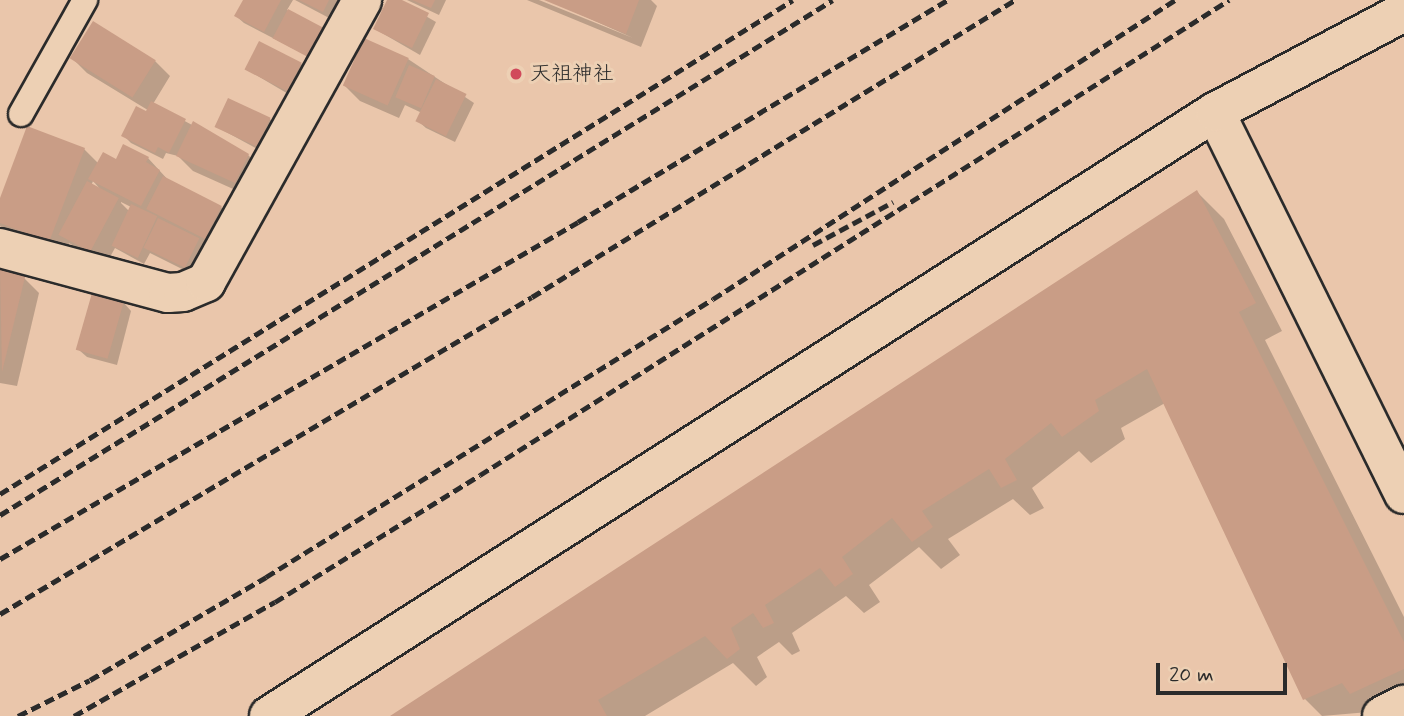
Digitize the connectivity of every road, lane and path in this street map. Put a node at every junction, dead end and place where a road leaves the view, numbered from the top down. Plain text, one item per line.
1 (85, 0) edge
2 (362, 0) edge
3 (1404, 12) edge
4 (1215, 112) junction
5 (21, 114) dead end
6 (0, 248) edge
7 (1404, 495) edge
8 (1404, 705) edge
9 (269, 716) edge
10 (1382, 716) edge

1 - 5 lane
2 - 6 street
3 - 4 street
4 - 7 street
4 - 9 street
8 - 10 street

